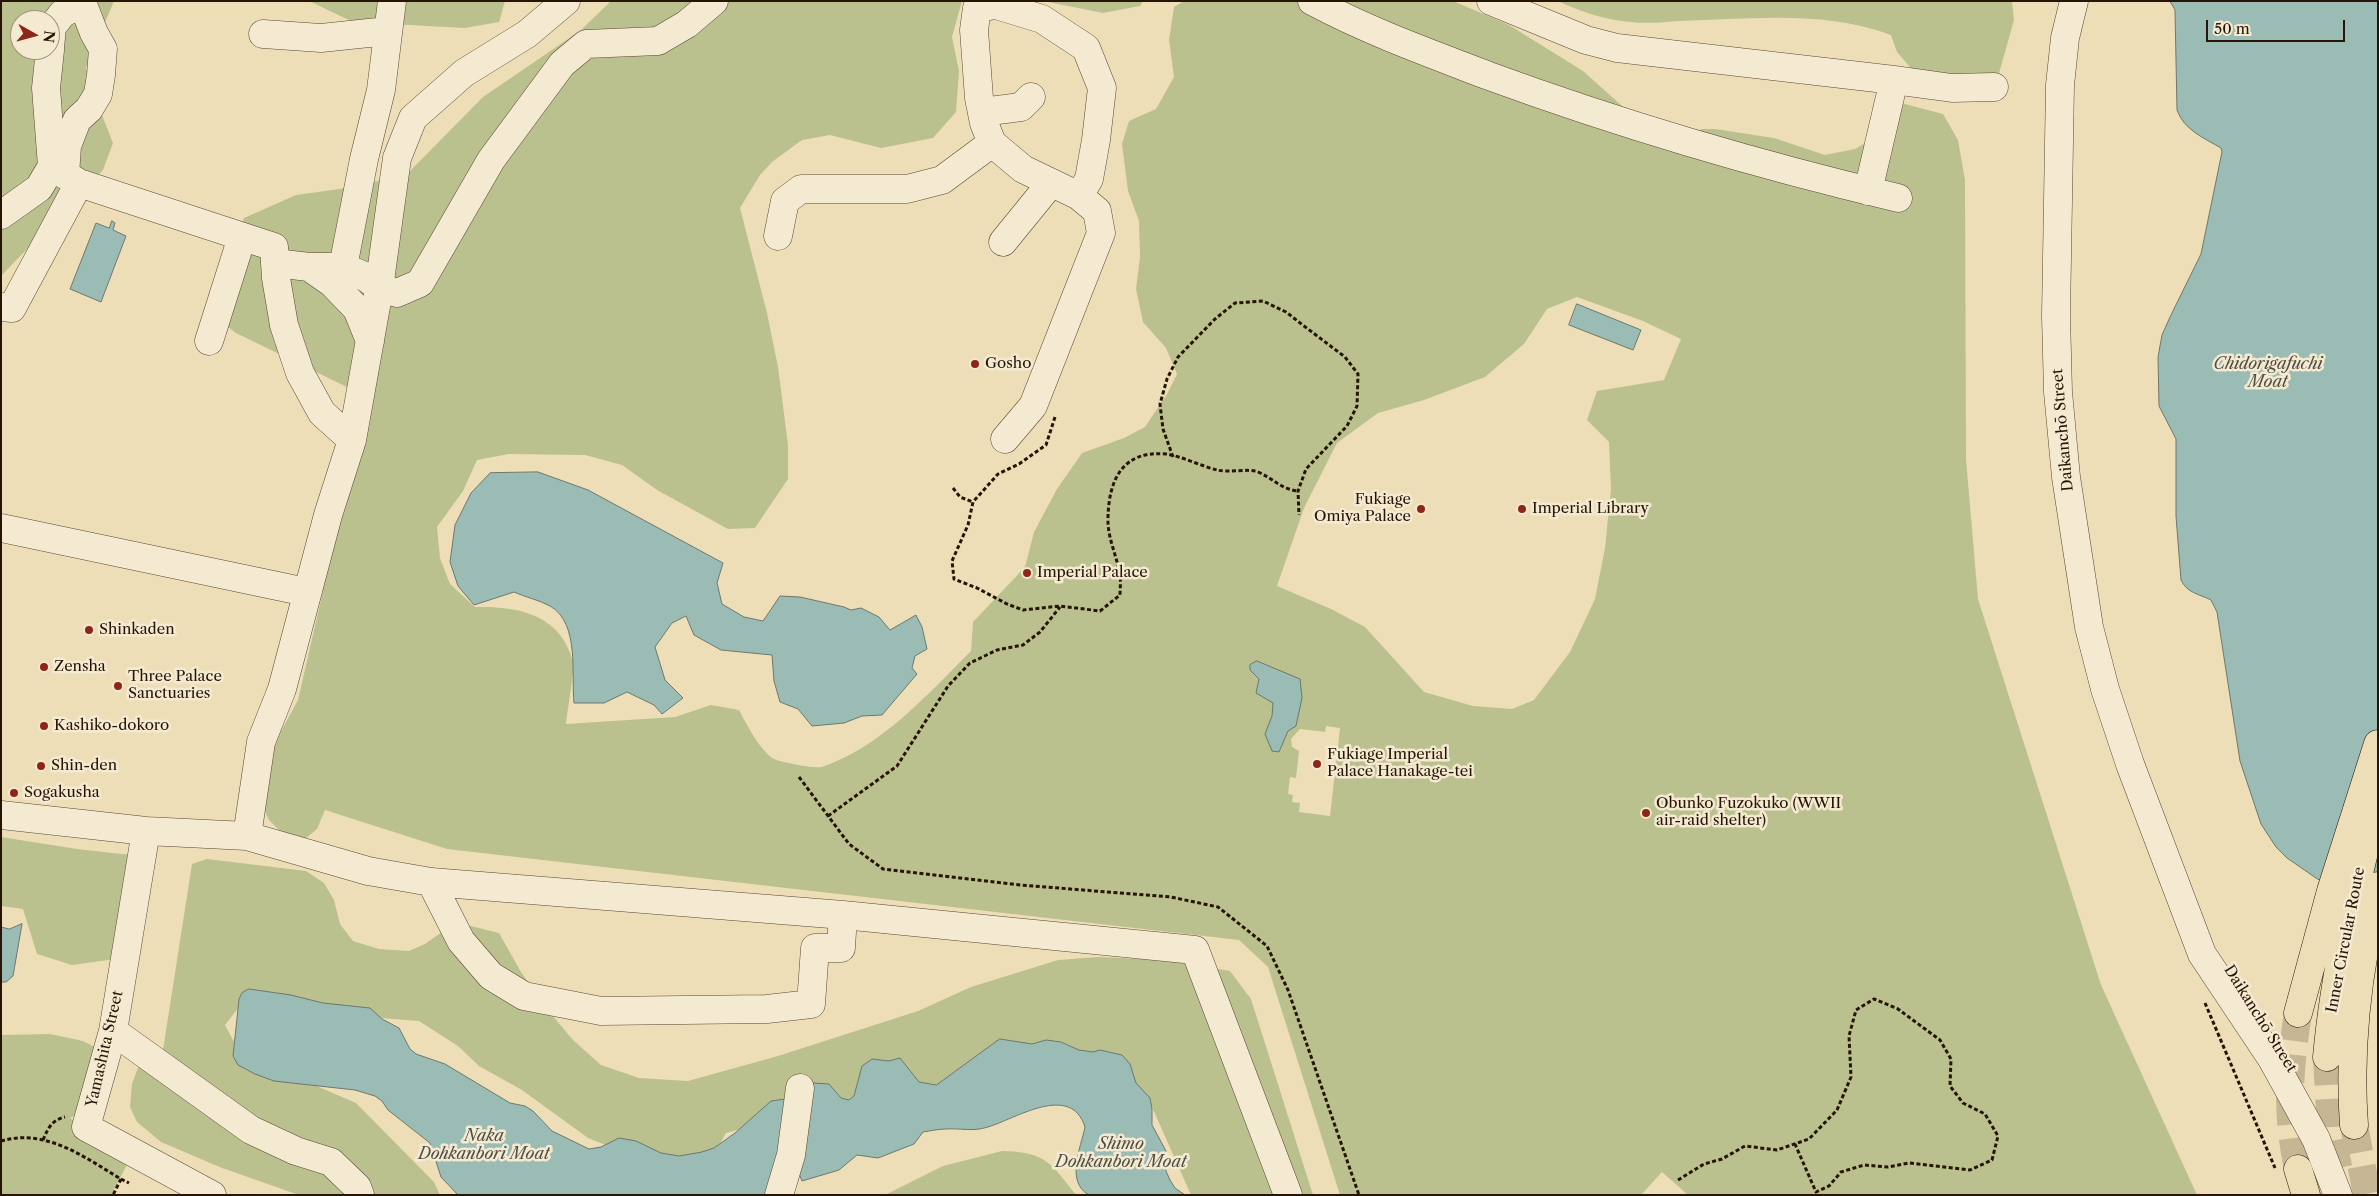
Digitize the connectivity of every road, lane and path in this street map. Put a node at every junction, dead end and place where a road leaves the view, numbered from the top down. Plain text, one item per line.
1 (83, 1) edge
2 (392, 1) edge
3 (566, 1) edge
4 (714, 1) edge
5 (1312, 1) edge
6 (1491, 1) edge
7 (2074, 1) edge
8 (985, 4) edge
9 (60, 17) edge
10 (388, 31) junction
11 (263, 34) dead end
12 (49, 60) edge
13 (1894, 80) junction
14 (1994, 86) dead end
15 (1031, 98) dead end
16 (982, 112) junction
17 (992, 143) junction
18 (66, 175) junction
19 (1051, 183) junction
20 (1868, 191) junction
21 (1898, 198) dead end
22 (1085, 211) junction
23 (1, 215) edge
24 (778, 236) dead end
25 (242, 237) junction
26 (1003, 242) dead end
27 (275, 263) junction
28 (309, 267) junction
29 (343, 267) junction
30 (379, 287) junction
31 (1, 307) edge
32 (208, 341) dead end
33 (370, 341) junction
34 (1033, 406) junction
35 (1005, 438) dead end
36 (352, 440) junction
37 (1173, 457) junction
38 (953, 488) dead end
39 (1298, 491) junction
40 (973, 502) junction
41 (1299, 514) dead end
42 (1, 528) edge
43 (306, 592) junction
44 (1060, 606) junction
45 (2378, 744) edge
46 (2378, 796) edge
47 (1, 815) edge
48 (828, 816) dead end
49 (146, 831) junction
50 (247, 836) junction
51 (2160, 847) junction
52 (431, 882) junction
53 (2378, 886) edge
54 (843, 915) junction
55 (2340, 954) junction
56 (2298, 1013) tunnel mouth
57 (113, 1031) junction
58 (2327, 1056) tunnel mouth
59 (800, 1088) dead end
60 (2354, 1125) tunnel mouth
61 (1, 1141) edge
62 (1795, 1144) junction
63 (2298, 1169) tunnel mouth
64 (121, 1179) junction
65 (1678, 1180) dead end
66 (129, 1183) dead end
67 (113, 1195) edge
68 (212, 1195) edge
69 (360, 1195) edge
70 (779, 1195) edge
71 (1288, 1195) edge
72 (2306, 1195) edge
73 (2338, 1195) edge
74 (2352, 1195) edge

1 - 9 street
1 - 18 street
2 - 10 street
3 - 30 street
4 - 30 street
5 - 20 street
6 - 13 street
7 - 51 street, Daikanchō Street
8 - 16 street
8 - 22 street
10 - 11 street
10 - 29 street
12 - 18 street
13 - 14 street
13 - 20 street
15 - 16 street
16 - 17 street
17 - 19 street
17 - 24 street
18 - 23 street
18 - 25 street
18 - 31 street
19 - 22 street
19 - 26 street
20 - 21 street
22 - 34 street
25 - 27 street
25 - 32 street
27 - 28 street
27 - 36 street
28 - 29 street
28 - 33 street
29 - 30 street
30 - 33 street
33 - 36 street
34 - 35 street
34 - 40 path
36 - 43 street
37 - 39 path
37 - 39 path
37 - 44 path
38 - 40 path
39 - 41 path
40 - 44 path
42 - 43 street
43 - 50 street
44 - 48 path
45 - 55 highway
46 - 55 highway, Inner Circular Route
47 - 49 street
49 - 50 street
49 - 57 street, Yamashita Street
50 - 52 street
51 - 73 street, Daikanchō Street
51 - 74 street, Daikanchō Street
52 - 54 street
52 - 54 street
53 - 55 highway, Inner Circular Route
54 - 71 street
55 - 56 highway
55 - 58 highway, Inner Circular Route
55 - 60 highway, Inner Circular Route
57 - 68 street, Yamashita Street
57 - 69 street
59 - 70 street
61 - 64 path
62 - 62 path
62 - 65 path
63 - 72 highway
64 - 66 path
64 - 67 path

